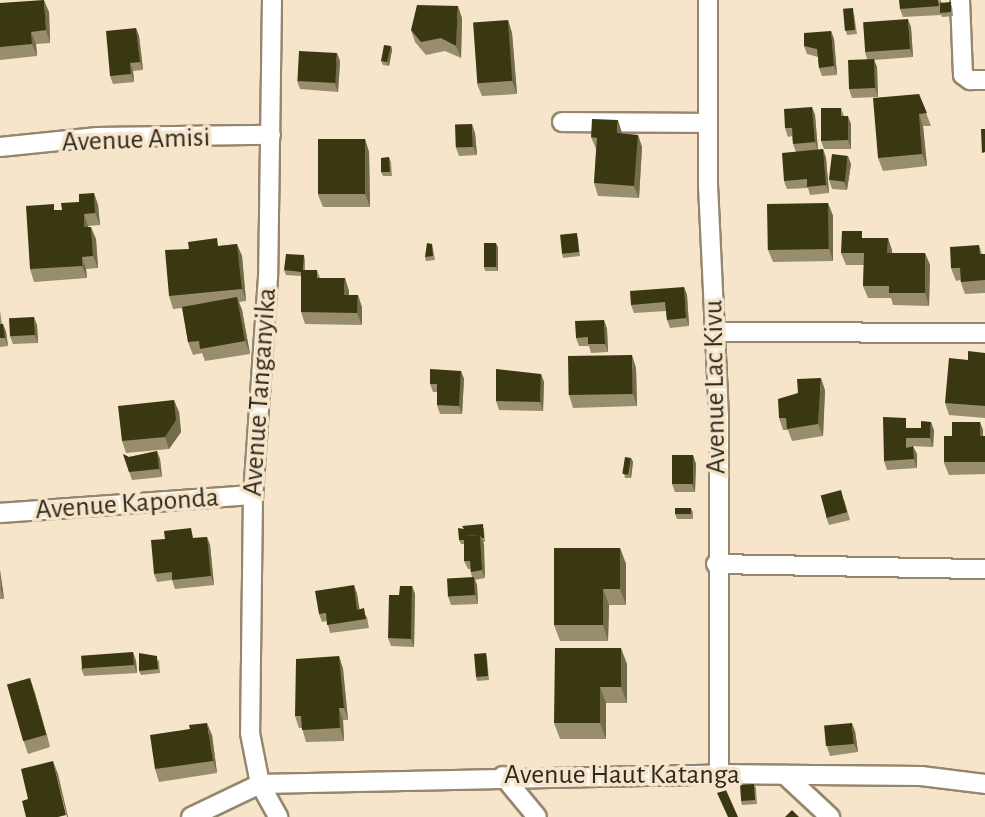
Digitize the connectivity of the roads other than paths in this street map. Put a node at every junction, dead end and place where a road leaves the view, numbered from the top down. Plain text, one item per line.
1 (272, 0) edge
2 (708, 0) edge
3 (960, 0) edge
4 (985, 80) edge
5 (562, 122) dead end
6 (708, 123) junction
7 (271, 135) junction
8 (0, 147) edge
9 (715, 332) junction
10 (985, 333) edge
11 (253, 495) junction
12 (0, 513) edge
13 (716, 564) junction
14 (985, 569) edge
15 (719, 774) junction
16 (785, 775) junction
17 (503, 776) junction
18 (260, 784) junction
19 (985, 784) edge
20 (191, 817) edge
21 (278, 817) edge
22 (537, 817) edge
23 (830, 817) edge

1 - 7 street, Avenue Tanganyika
2 - 6 street, Avenue Lac Kivu
3 - 4 street
5 - 6 street
6 - 9 street, Avenue Lac Kivu
7 - 8 street, Avenue Amisi
7 - 11 street, Avenue Tanganyika
9 - 10 street
9 - 13 street, Avenue Lac Kivu
11 - 12 street, Avenue Kaponda
11 - 18 street, Avenue Tanganyika
13 - 14 street
13 - 15 street, Avenue Lac Kivu
15 - 16 street, Avenue Haut Katanga
15 - 17 street, Avenue Haut Katanga
16 - 19 street, Avenue Haut Katanga
16 - 23 street
17 - 18 street, Avenue Haut Katanga
17 - 22 street
18 - 20 street
18 - 21 street, Avenue Tanganyika

